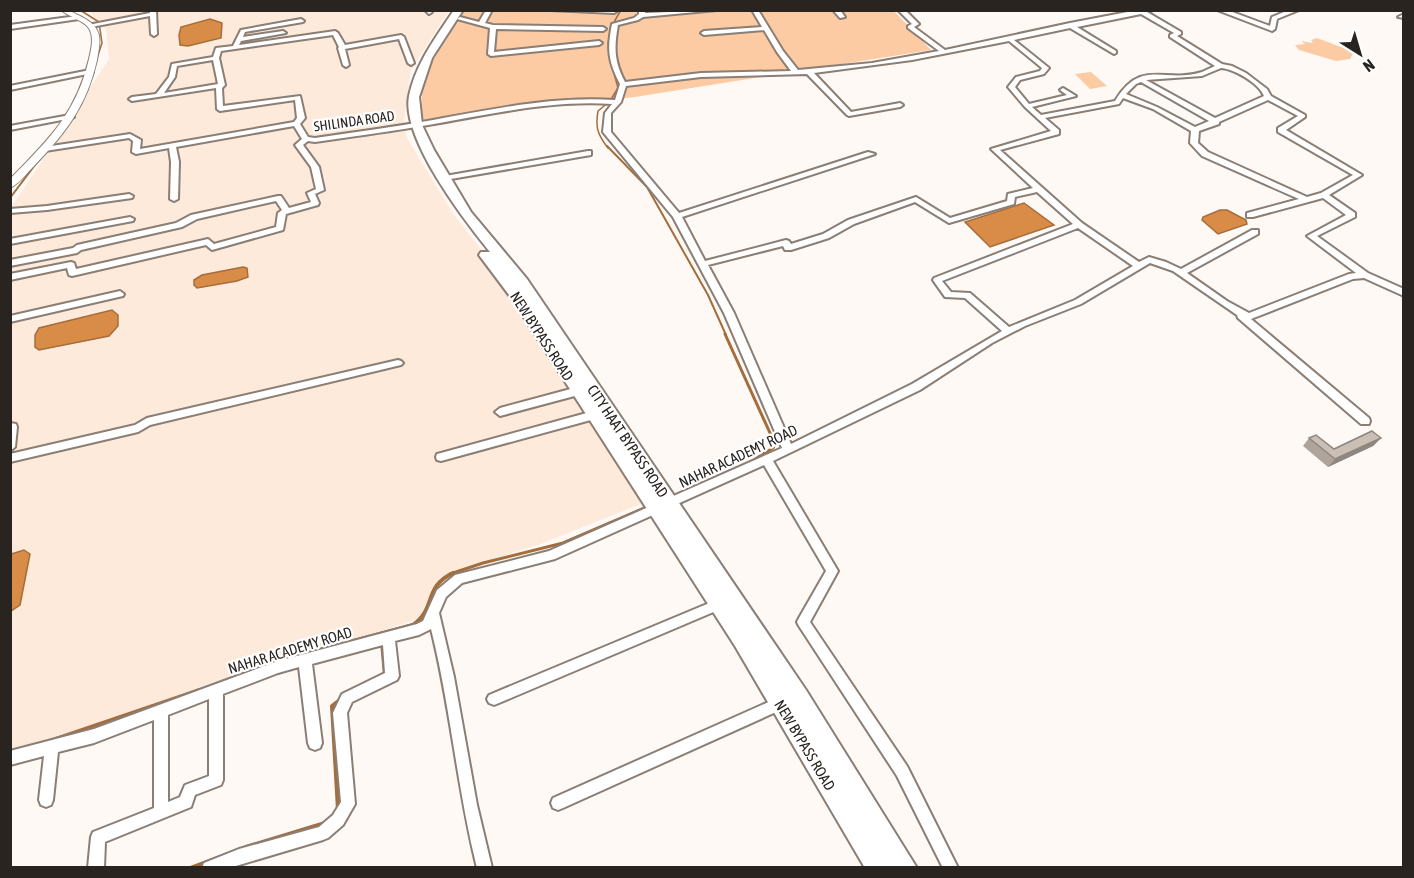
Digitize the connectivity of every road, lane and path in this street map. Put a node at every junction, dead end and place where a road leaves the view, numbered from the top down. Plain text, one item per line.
1 (64, 10) edge
2 (489, 10) edge
3 (714, 10) edge
4 (768, 10) edge
5 (836, 10) edge
6 (901, 10) edge
7 (1220, 10) edge
8 (1296, 10) edge
9 (555, 11) edge
10 (593, 11) edge
11 (614, 11) edge
12 (1146, 11) edge
13 (154, 12) edge
14 (756, 12) edge
15 (457, 13) edge
16 (642, 13) edge
17 (842, 17) dead end
18 (76, 18) junction
19 (301, 21) dead end
20 (481, 24) junction
21 (91, 25) junction
22 (1070, 25) junction
23 (10, 27) edge
24 (493, 27) junction
25 (537, 28) junction
26 (549, 28) junction
27 (766, 28) junction
28 (588, 29) junction
29 (603, 29) dead end
30 (283, 33) dead end
31 (704, 33) dead end
32 (154, 34) dead end
33 (239, 39) junction
34 (1011, 40) junction
35 (589, 44) junction
36 (599, 44) dead end
37 (235, 48) junction
38 (343, 48) junction
39 (539, 49) junction
40 (943, 51) junction
41 (1114, 52) dead end
42 (216, 58) junction
43 (411, 63) dead end
44 (346, 65) dead end
45 (1220, 66) junction
46 (808, 71) junction
47 (90, 72) junction
48 (796, 72) junction
49 (1140, 79) junction
50 (623, 84) junction
51 (222, 85) junction
52 (10, 88) edge
53 (1064, 90) dead end
54 (1121, 95) junction
55 (158, 96) junction
56 (1268, 97) junction
57 (132, 99) dead end
58 (616, 102) junction
59 (900, 105) dead end
60 (1028, 106) junction
61 (70, 117) junction
62 (1040, 117) junction
63 (1216, 122) junction
64 (296, 124) junction
65 (412, 125) junction
66 (10, 128) edge
67 (1195, 130) junction
68 (306, 140) junction
69 (172, 146) junction
70 (45, 149) junction
71 (588, 153) dead end
72 (871, 154) dead end
73 (445, 178) junction
74 (12, 183) edge
75 (1038, 189) junction
76 (1324, 195) junction
77 (129, 196) dead end
78 (174, 199) dead end
79 (1307, 200) junction
80 (10, 211) edge
81 (286, 211) junction
82 (1250, 215) dead end
83 (676, 216) junction
84 (130, 219) dead end
85 (1079, 225) junction
86 (1255, 232) dead end
87 (10, 242) edge
88 (10, 262) edge
89 (703, 264) junction
90 (1137, 265) junction
91 (1180, 273) junction
92 (1365, 275) junction
93 (10, 277) edge
94 (1404, 292) edge
95 (120, 294) dead end
96 (1236, 312) junction
97 (10, 319) edge
98 (1008, 331) junction
99 (399, 363) dead end
100 (578, 391) junction
101 (500, 412) dead end
102 (594, 415) junction
103 (1365, 422) dead end
104 (10, 427) edge
105 (10, 447) edge
106 (788, 450) junction
107 (441, 457) dead end
108 (10, 458) edge
109 (766, 460) junction
110 (662, 507) junction
111 (719, 604) junction
112 (433, 614) junction
113 (388, 636) junction
114 (305, 659) junction
115 (216, 689) junction
116 (494, 699) dead end
117 (780, 703) junction
118 (161, 710) junction
119 (315, 743) dead end
120 (52, 747) junction
121 (10, 758) edge
122 (46, 800) dead end
123 (558, 803) dead end
124 (162, 812) junction
125 (96, 867) edge
126 (209, 867) edge
127 (484, 867) edge
128 (879, 867) edge
129 (905, 867) edge
130 (951, 867) edge

1 - 18 street
2 - 20 street
3 - 16 street
4 - 14 street
5 - 17 street
6 - 40 street
7 - 8 street
9 - 10 street
9 - 26 street
10 - 11 street
10 - 28 street
12 - 22 street
12 - 45 street
13 - 21 street
13 - 32 street
14 - 27 street
15 - 20 street
15 - 65 main road, CITY HAAT BYPASS ROAD
16 - 50 street
18 - 21 street
18 - 23 street
19 - 33 street
20 - 24 street
21 - 47 street
22 - 34 street
22 - 41 street
24 - 25 street
24 - 39 street
25 - 26 street
25 - 39 street
26 - 28 street
27 - 31 street
27 - 48 street
28 - 29 street
28 - 35 street
30 - 33 street
33 - 37 street
34 - 40 street
34 - 60 street
35 - 36 street
35 - 39 street
37 - 38 street
37 - 42 street
38 - 43 street
38 - 44 street
40 - 46 street
42 - 51 street
42 - 55 street
45 - 49 street
45 - 56 street
46 - 48 street
46 - 59 street
47 - 52 street
47 - 61 street
48 - 50 street
49 - 54 street
49 - 63 street
50 - 58 street
51 - 55 street
51 - 64 street
53 - 60 street
54 - 62 street
54 - 67 street
55 - 57 street
56 - 63 street
56 - 76 street
58 - 65 street, SHILINDA ROAD
58 - 83 street
60 - 62 street
61 - 66 street
61 - 70 street
62 - 75 street
63 - 67 street
64 - 68 street, SHILINDA ROAD
64 - 69 street, SHILINDA ROAD
65 - 68 street, SHILINDA ROAD
65 - 73 main road, CITY HAAT BYPASS ROAD
65 - 100 main road, NEW BYPASS ROAD
67 - 79 street
68 - 81 street
69 - 70 street, SHILINDA ROAD
69 - 78 street
70 - 74 street
71 - 73 street
72 - 83 street
73 - 110 main road, CITY HAAT BYPASS ROAD
75 - 85 street
75 - 89 street
76 - 79 street
76 - 92 street
77 - 80 street
79 - 82 street
81 - 88 street
81 - 93 street
83 - 89 street
84 - 87 street
85 - 90 street
85 - 98 street
86 - 91 street
89 - 106 street
90 - 91 street
90 - 98 street, NAHAR ACADEMY ROAD
91 - 96 street
92 - 94 street
92 - 96 street
95 - 97 street
96 - 103 street
98 - 106 street, NAHAR ACADEMY ROAD
99 - 108 street
100 - 101 street
100 - 102 main road, NEW BYPASS ROAD
102 - 107 street
102 - 110 main road, NEW BYPASS ROAD
104 - 105 street
106 - 109 street, NAHAR ACADEMY ROAD
109 - 110 street, NAHAR ACADEMY ROAD
109 - 130 street
110 - 111 main road, NEW BYPASS ROAD
110 - 112 street, NAHAR ACADEMY ROAD
110 - 129 main road, CITY HAAT BYPASS ROAD
111 - 116 street
111 - 117 main road, NEW BYPASS ROAD
112 - 113 street, NAHAR ACADEMY ROAD
112 - 127 street
113 - 114 street, NAHAR ACADEMY ROAD
113 - 126 street
114 - 115 street, NAHAR ACADEMY ROAD
114 - 119 street
115 - 118 street, NAHAR ACADEMY ROAD
115 - 124 street
117 - 123 street
117 - 128 main road, NEW BYPASS ROAD
118 - 120 street, NAHAR ACADEMY ROAD
118 - 124 street
120 - 121 street, NAHAR ACADEMY ROAD
120 - 122 street
124 - 125 street

